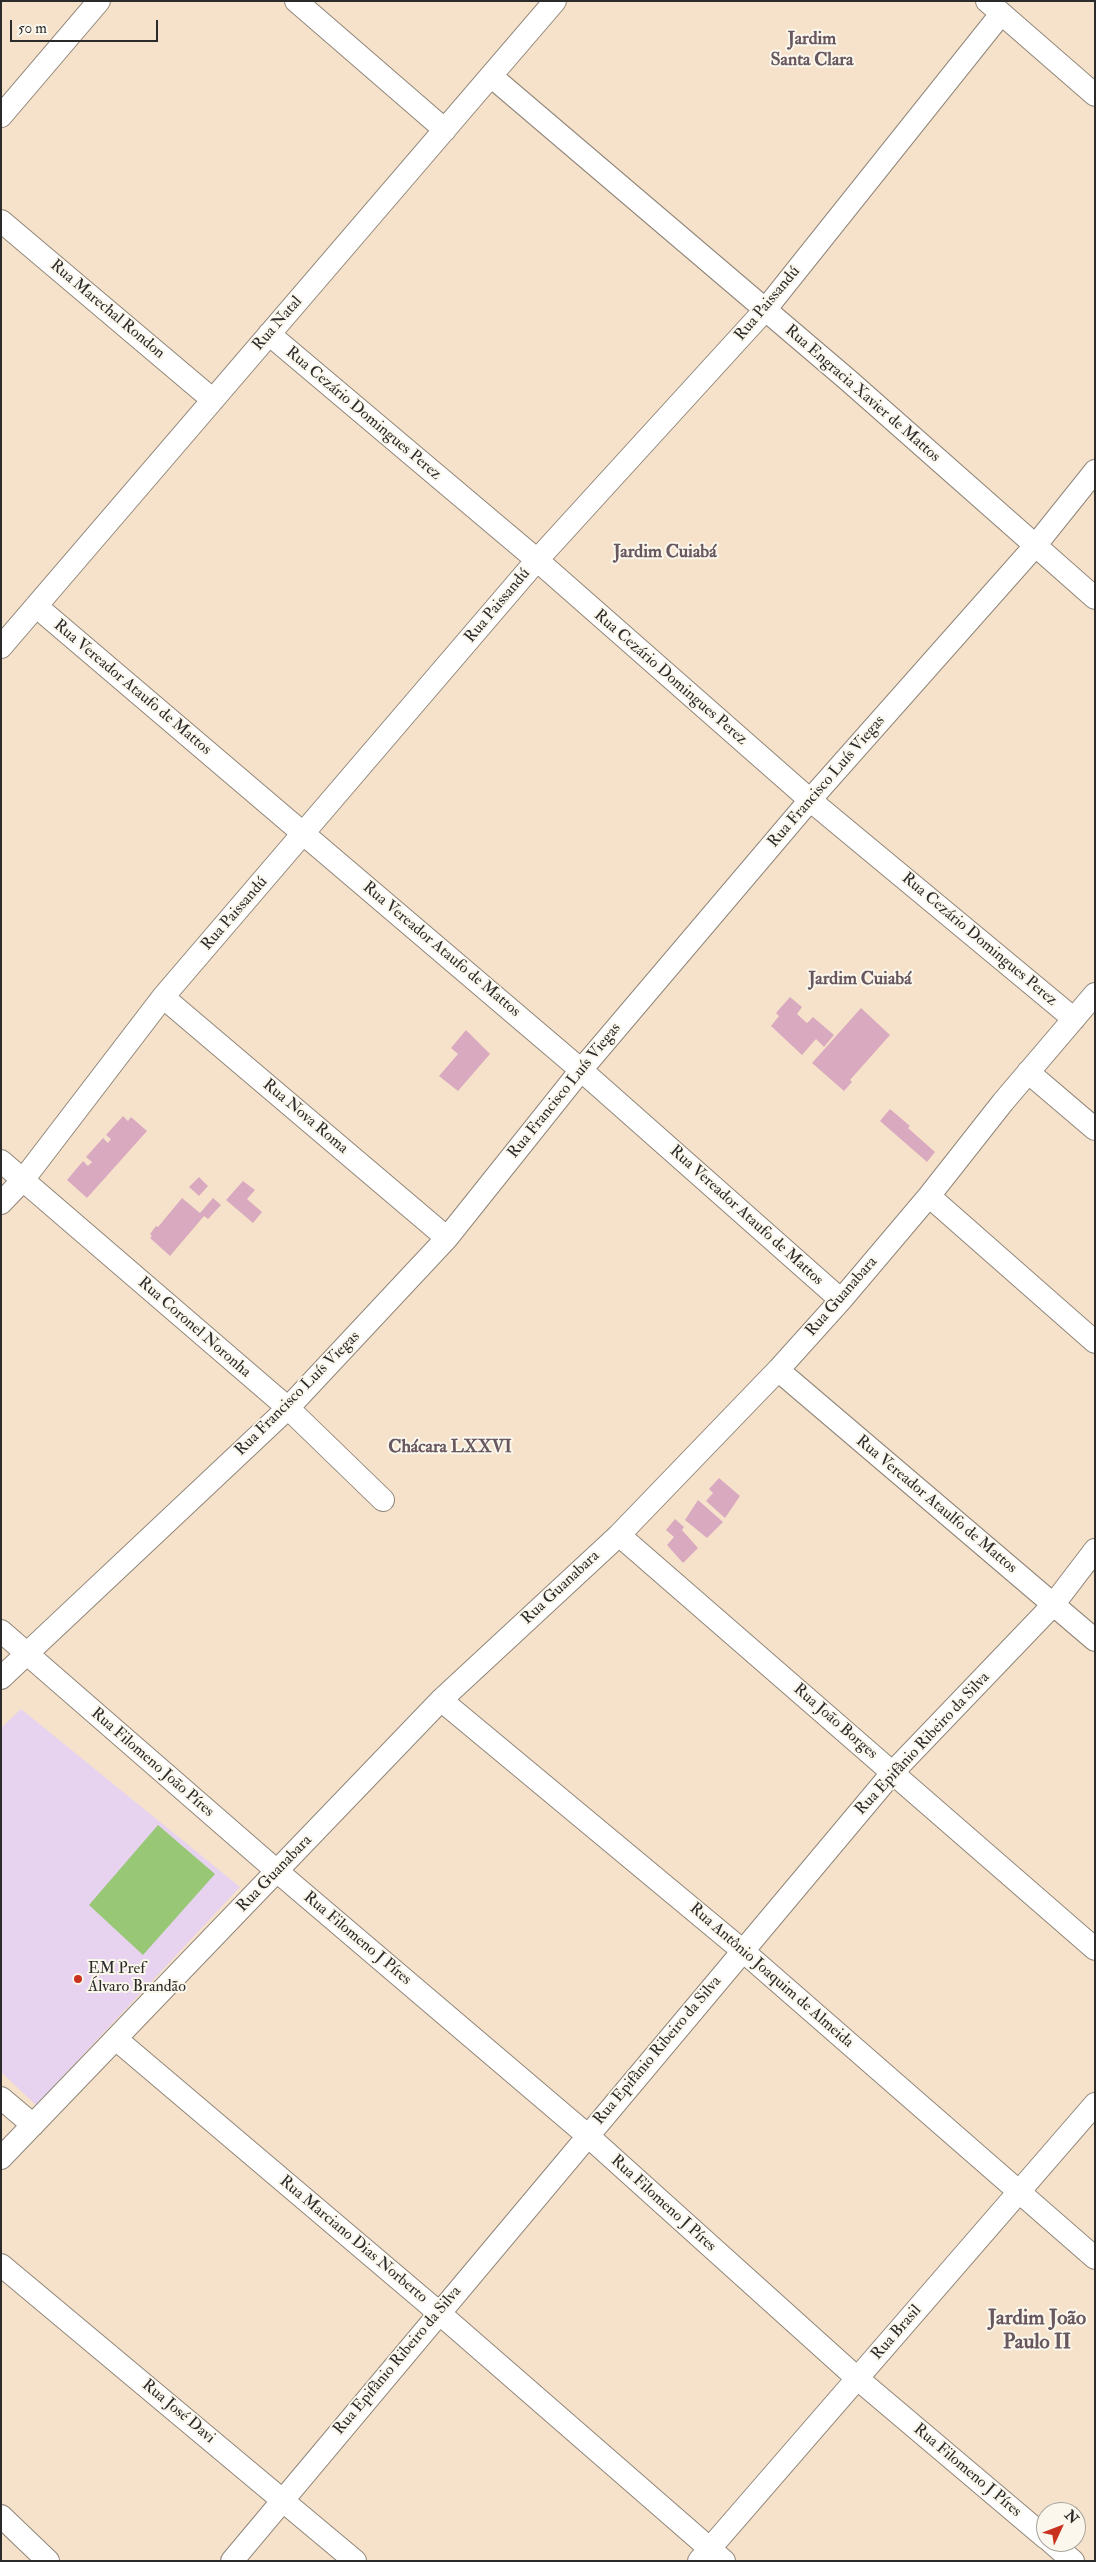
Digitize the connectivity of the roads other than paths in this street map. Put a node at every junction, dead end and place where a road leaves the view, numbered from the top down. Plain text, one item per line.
1 (99, 1) edge
2 (296, 1) edge
3 (555, 1) edge
4 (994, 8) edge
5 (491, 76) junction
6 (1095, 96) edge
7 (1, 116) edge
8 (444, 130) junction
9 (1, 221) edge
10 (764, 310) junction
11 (269, 334) junction
12 (213, 400) junction
13 (1095, 471) edge
14 (1034, 546) junction
15 (537, 560) junction
16 (1095, 598) edge
17 (36, 606) junction
18 (1, 647) edge
19 (810, 800) junction
20 (305, 834) junction
21 (1095, 994) edge
22 (163, 997) junction
23 (1074, 1019) junction
24 (582, 1070) junction
25 (1028, 1072) junction
26 (1095, 1129) edge
27 (1, 1161) edge
28 (23, 1180) junction
29 (929, 1196) junction
30 (1, 1203) edge
31 (446, 1238) junction
32 (841, 1300) junction
33 (1095, 1342) edge
34 (778, 1370) junction
35 (288, 1408) junction
36 (383, 1500) dead end
37 (619, 1535) junction
38 (1095, 1550) edge
39 (1053, 1604) junction
40 (1, 1631) edge
41 (1095, 1640) edge
42 (26, 1653) junction
43 (1, 1678) edge
44 (441, 1700) junction
45 (893, 1772) junction
46 (278, 1872) junction
47 (1095, 1949) edge
48 (743, 1950) junction
49 (116, 2039) junction
50 (1, 2098) edge
51 (1095, 2104) edge
52 (33, 2125) junction
53 (587, 2136) junction
54 (1, 2158) edge
55 (1019, 2191) junction
56 (1095, 2258) edge
57 (1, 2265) edge
58 (438, 2312) junction
59 (858, 2378) junction
60 (282, 2499) junction
61 (1, 2516) edge
62 (1036, 2529) edge
63 (1063, 2552) edge
64 (711, 2556) edge
65 (48, 2561) edge
66 (232, 2561) edge
67 (354, 2561) edge
68 (1073, 2561) edge

1 - 7 street
2 - 8 street
3 - 5 street, Rua Natal
4 - 6 street
4 - 10 street, Rua Paissandú
5 - 8 street, Rua Natal
5 - 10 street, Rua Engracia Xavier de Mattos
8 - 11 street, Rua Natal
9 - 12 street, Rua Marechal Rondon
10 - 14 street, Rua Engracia Xavier de Mattos
10 - 15 street, Rua Paissandú
11 - 12 street, Rua Natal
11 - 15 street, Rua Cezário Domingues Perez
12 - 17 street, Rua Natal
13 - 14 street, Rua Francisco Luís Viegas
14 - 16 street, Rua Engracia Xavier de Mattos
14 - 19 street, Rua Francisco Luís Viegas
15 - 19 street, Rua Cezário Domingues Perez
15 - 20 street, Rua Paissandú
17 - 18 street, Rua Natal
17 - 20 street, Rua Vereador Ataufo de Mattos
19 - 23 street, Rua Cezário Domingues Perez
19 - 24 street, Rua Francisco Luís Viegas
20 - 22 street, Rua Paissandú
20 - 24 street, Rua Vereador Ataufo de Mattos
21 - 23 street, Rua Guanabara
22 - 28 street, Rua Paissandú
22 - 31 street, Rua Nova Roma
23 - 25 street, Rua Guanabara
24 - 31 street, Rua Francisco Luís Viegas
24 - 32 street, Rua Vereador Ataufo de Mattos
25 - 26 street
25 - 29 street, Rua Guanabara
27 - 28 street, Rua Coronel Noronha
28 - 30 street, Rua Paissandú
28 - 35 street, Rua Coronel Noronha
29 - 32 street, Rua Guanabara
29 - 33 street
31 - 35 street, Rua Francisco Luís Viegas
32 - 34 street, Rua Guanabara
34 - 37 street, Rua Guanabara
34 - 39 street, Rua Vereador Ataulfo de Mattos
35 - 36 street, Rua Coronel Noronha
35 - 42 street, Rua Francisco Luís Viegas
37 - 44 street, Rua Guanabara
37 - 45 street, Rua João Borges
38 - 39 street, Rua Epifânio Ribeiro da Silva
39 - 41 street, Rua Vereador Ataulfo de Mattos
39 - 45 street, Rua Epifânio Ribeiro da Silva
40 - 42 street, Rua Filomeno João Píres
42 - 43 street, Rua Francisco Luís Viegas
42 - 46 street, Rua Filomeno João Píres
44 - 46 street, Rua Guanabara
44 - 48 street, Rua Antônio Joaquim de Almeida
45 - 47 street, Rua João Borges
45 - 48 street, Rua Epifânio Ribeiro da Silva
46 - 49 street, Rua Guanabara
46 - 53 street, Rua Filomeno J Píres
48 - 53 street, Rua Epifânio Ribeiro da Silva
48 - 55 street, Rua Antônio Joaquim de Almeida
49 - 52 street, Rua Guanabara
49 - 58 street, Rua Marciano Dias Norberto
50 - 52 street
51 - 55 street, Rua Brasil
52 - 54 street, Rua Guanabara
53 - 58 street, Rua Epifânio Ribeiro da Silva
53 - 59 street, Rua Filomeno J Píres
55 - 56 street, Rua Antônio Joaquim de Almeida
55 - 59 street, Rua Brasil
57 - 60 street, Rua José Davi
58 - 60 street, Rua Epifânio Ribeiro da Silva
58 - 64 street, Rua Marciano Dias Norberto
59 - 62 street, Rua Filomeno J Píres
59 - 64 street, Rua Brasil
60 - 66 street, Rua Epifânio Ribeiro da Silva
60 - 67 street, Rua José Davi
61 - 65 street
63 - 68 street

